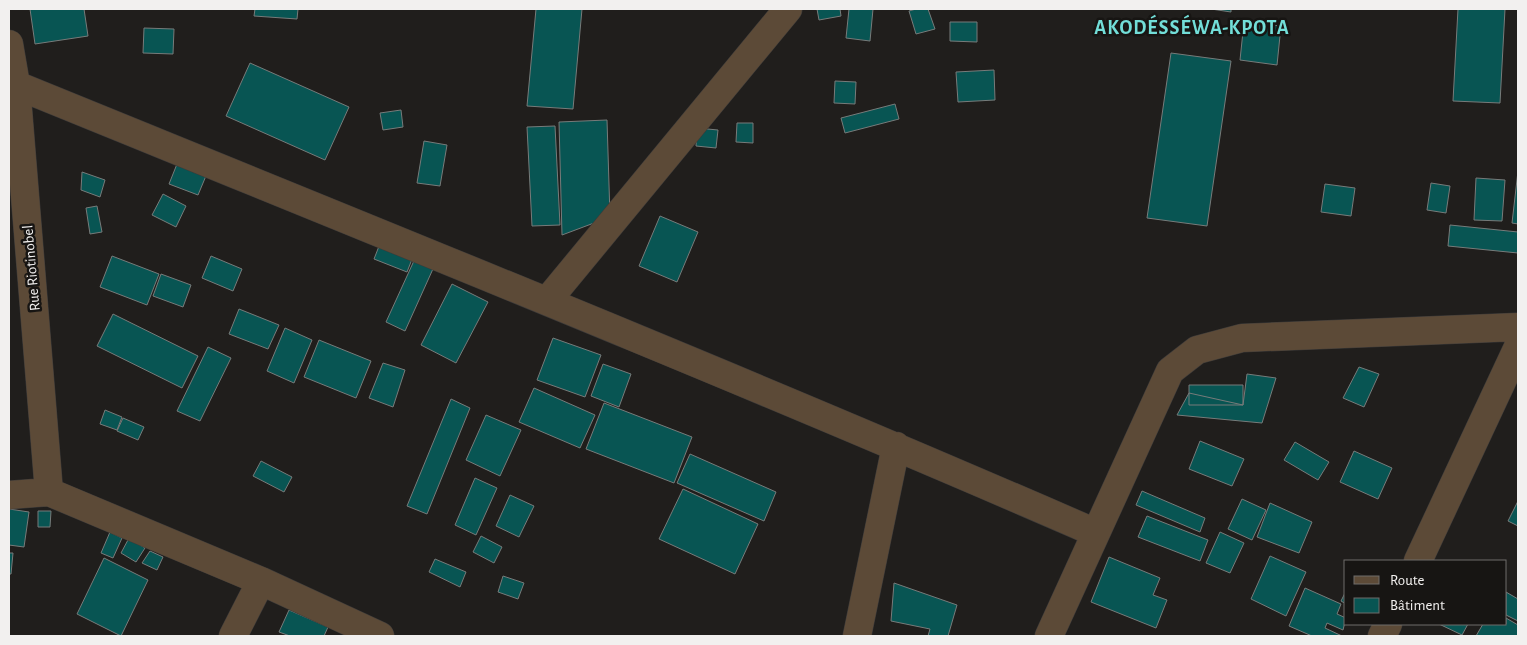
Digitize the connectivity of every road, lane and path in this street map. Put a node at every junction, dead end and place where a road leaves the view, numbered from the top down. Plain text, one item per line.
1 (788, 9) edge
2 (9, 44) edge
3 (12, 85) edge
4 (547, 301) junction
5 (1518, 327) edge
6 (1518, 347) edge
7 (896, 446) junction
8 (49, 492) junction
9 (9, 495) edge
10 (1096, 533) junction
11 (1418, 560) edge
12 (261, 580) junction
13 (233, 636) edge
14 (380, 636) edge
15 (857, 636) edge
16 (1049, 636) edge

1 - 4 street
2 - 3 street, Rue Riotinobel
3 - 4 street
3 - 8 street, Rue Riotinobel
4 - 7 street
5 - 10 street
6 - 11 street
7 - 10 street
7 - 15 street
8 - 9 street
8 - 12 street
10 - 16 street
12 - 13 street
12 - 14 street

